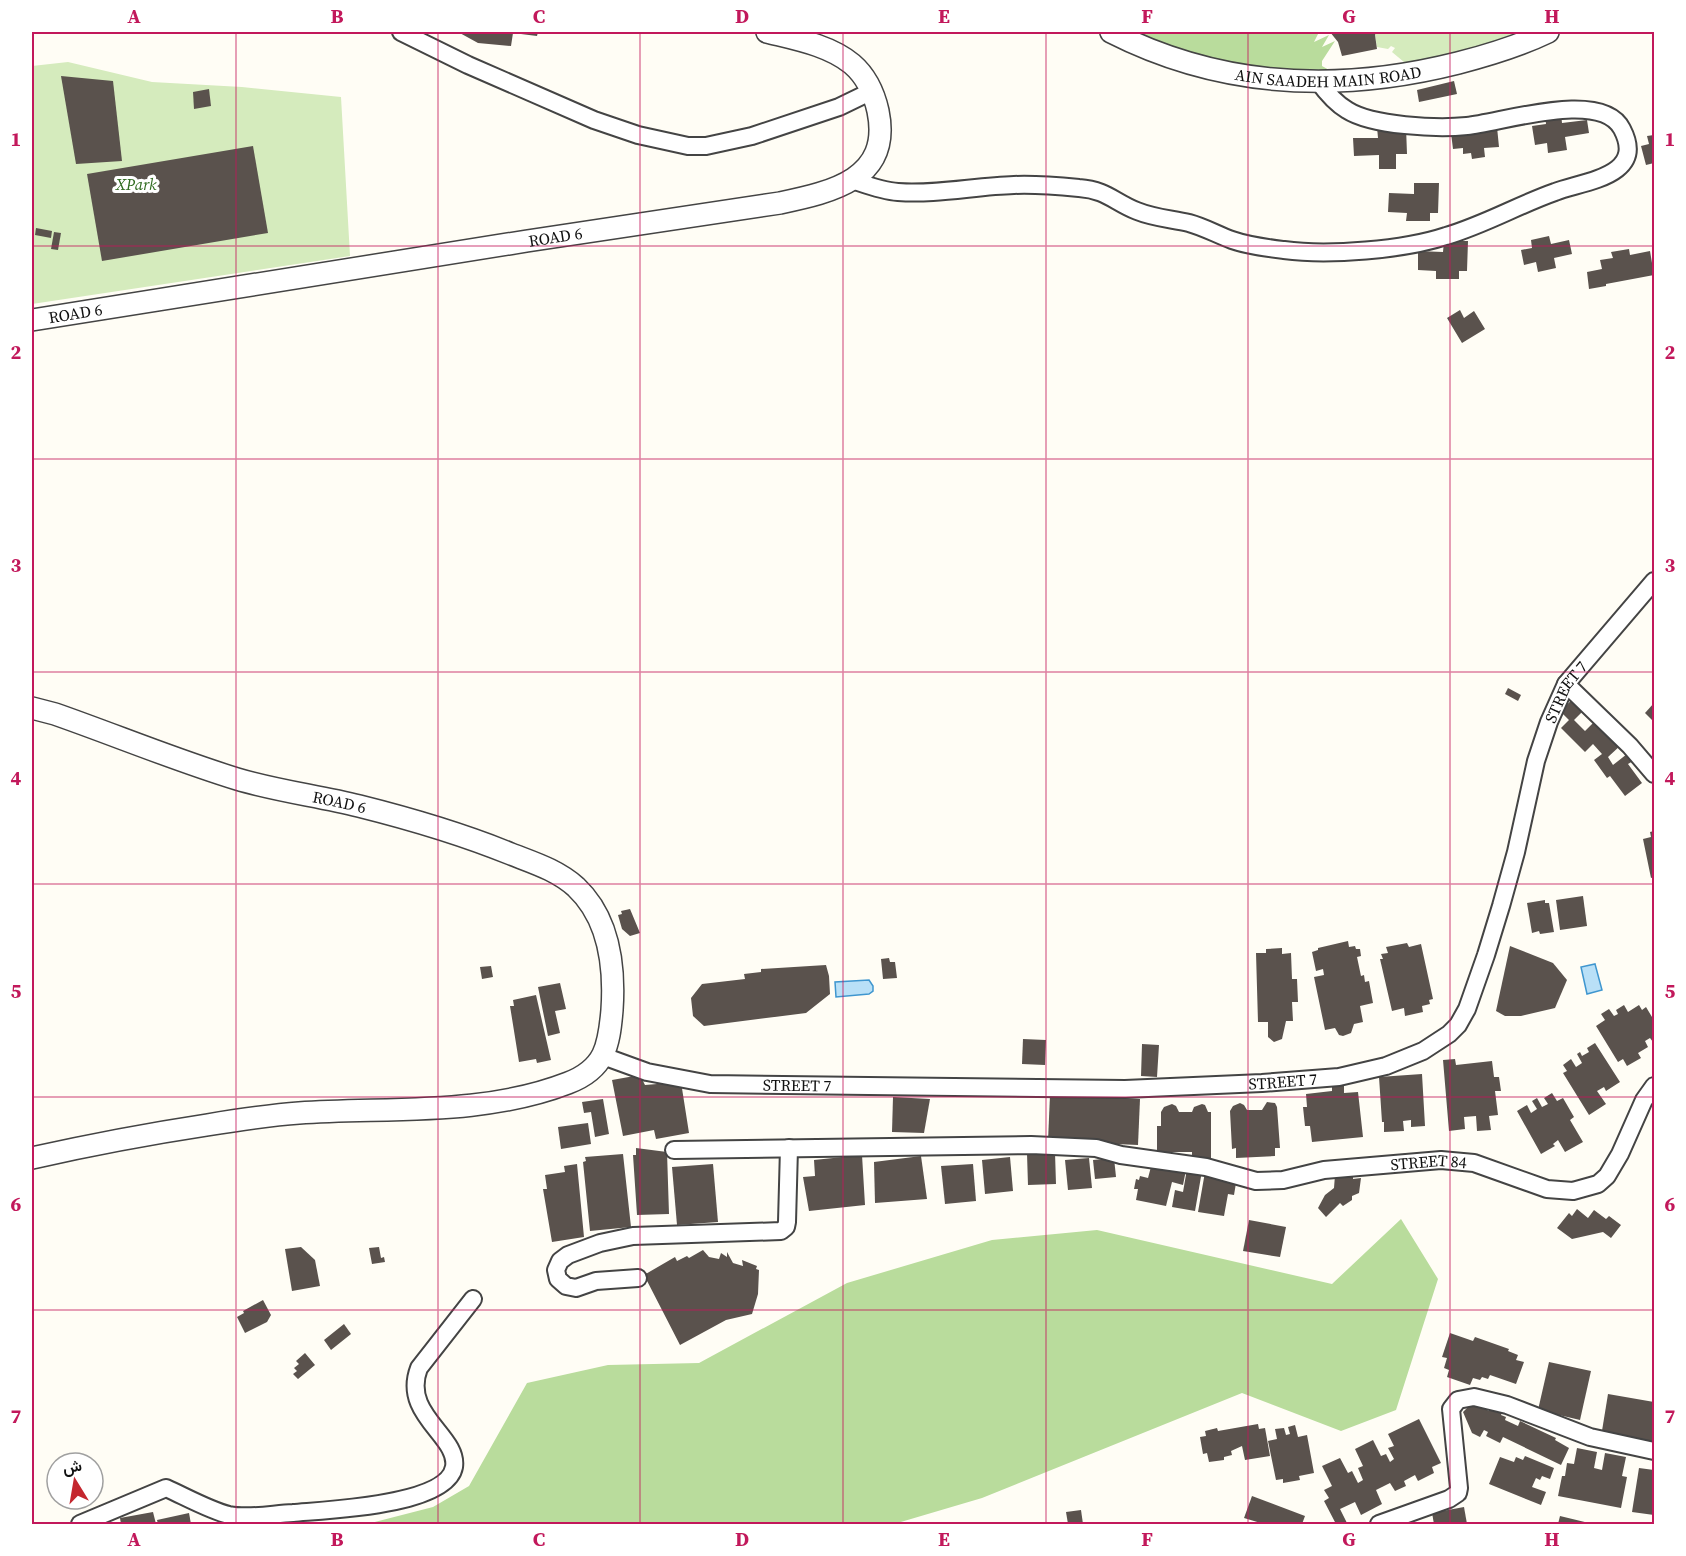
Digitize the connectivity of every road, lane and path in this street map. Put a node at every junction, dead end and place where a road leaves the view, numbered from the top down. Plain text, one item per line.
1 (401, 32) edge
2 (767, 32) edge
3 (1111, 32) edge
4 (1548, 32) edge
5 (1318, 81) junction
6 (872, 91) junction
7 (852, 180) junction
8 (32, 320) edge
9 (1654, 581) edge
10 (1566, 684) junction
11 (32, 708) edge
12 (1654, 774) edge
13 (603, 1056) junction
14 (1654, 1086) edge
15 (789, 1148) junction
16 (674, 1150) dead end
17 (32, 1158) edge
18 (638, 1278) dead end
19 (472, 1299) dead end
20 (1654, 1451) edge
21 (80, 1524) edge
22 (1379, 1524) edge

1 - 6 street
2 - 6 street, ROAD 6
3 - 5 street, AIN SAADEH MAIN ROAD
4 - 5 street, AIN SAADEH MAIN ROAD
5 - 7 street
6 - 7 street, ROAD 6
7 - 8 street, ROAD 6
9 - 10 street, STREET 7
10 - 12 street
10 - 13 street, STREET 7
11 - 13 street, ROAD 6
13 - 17 street
14 - 15 street, STREET 84
15 - 16 street, STREET 84
15 - 18 street
19 - 21 street
20 - 22 street

